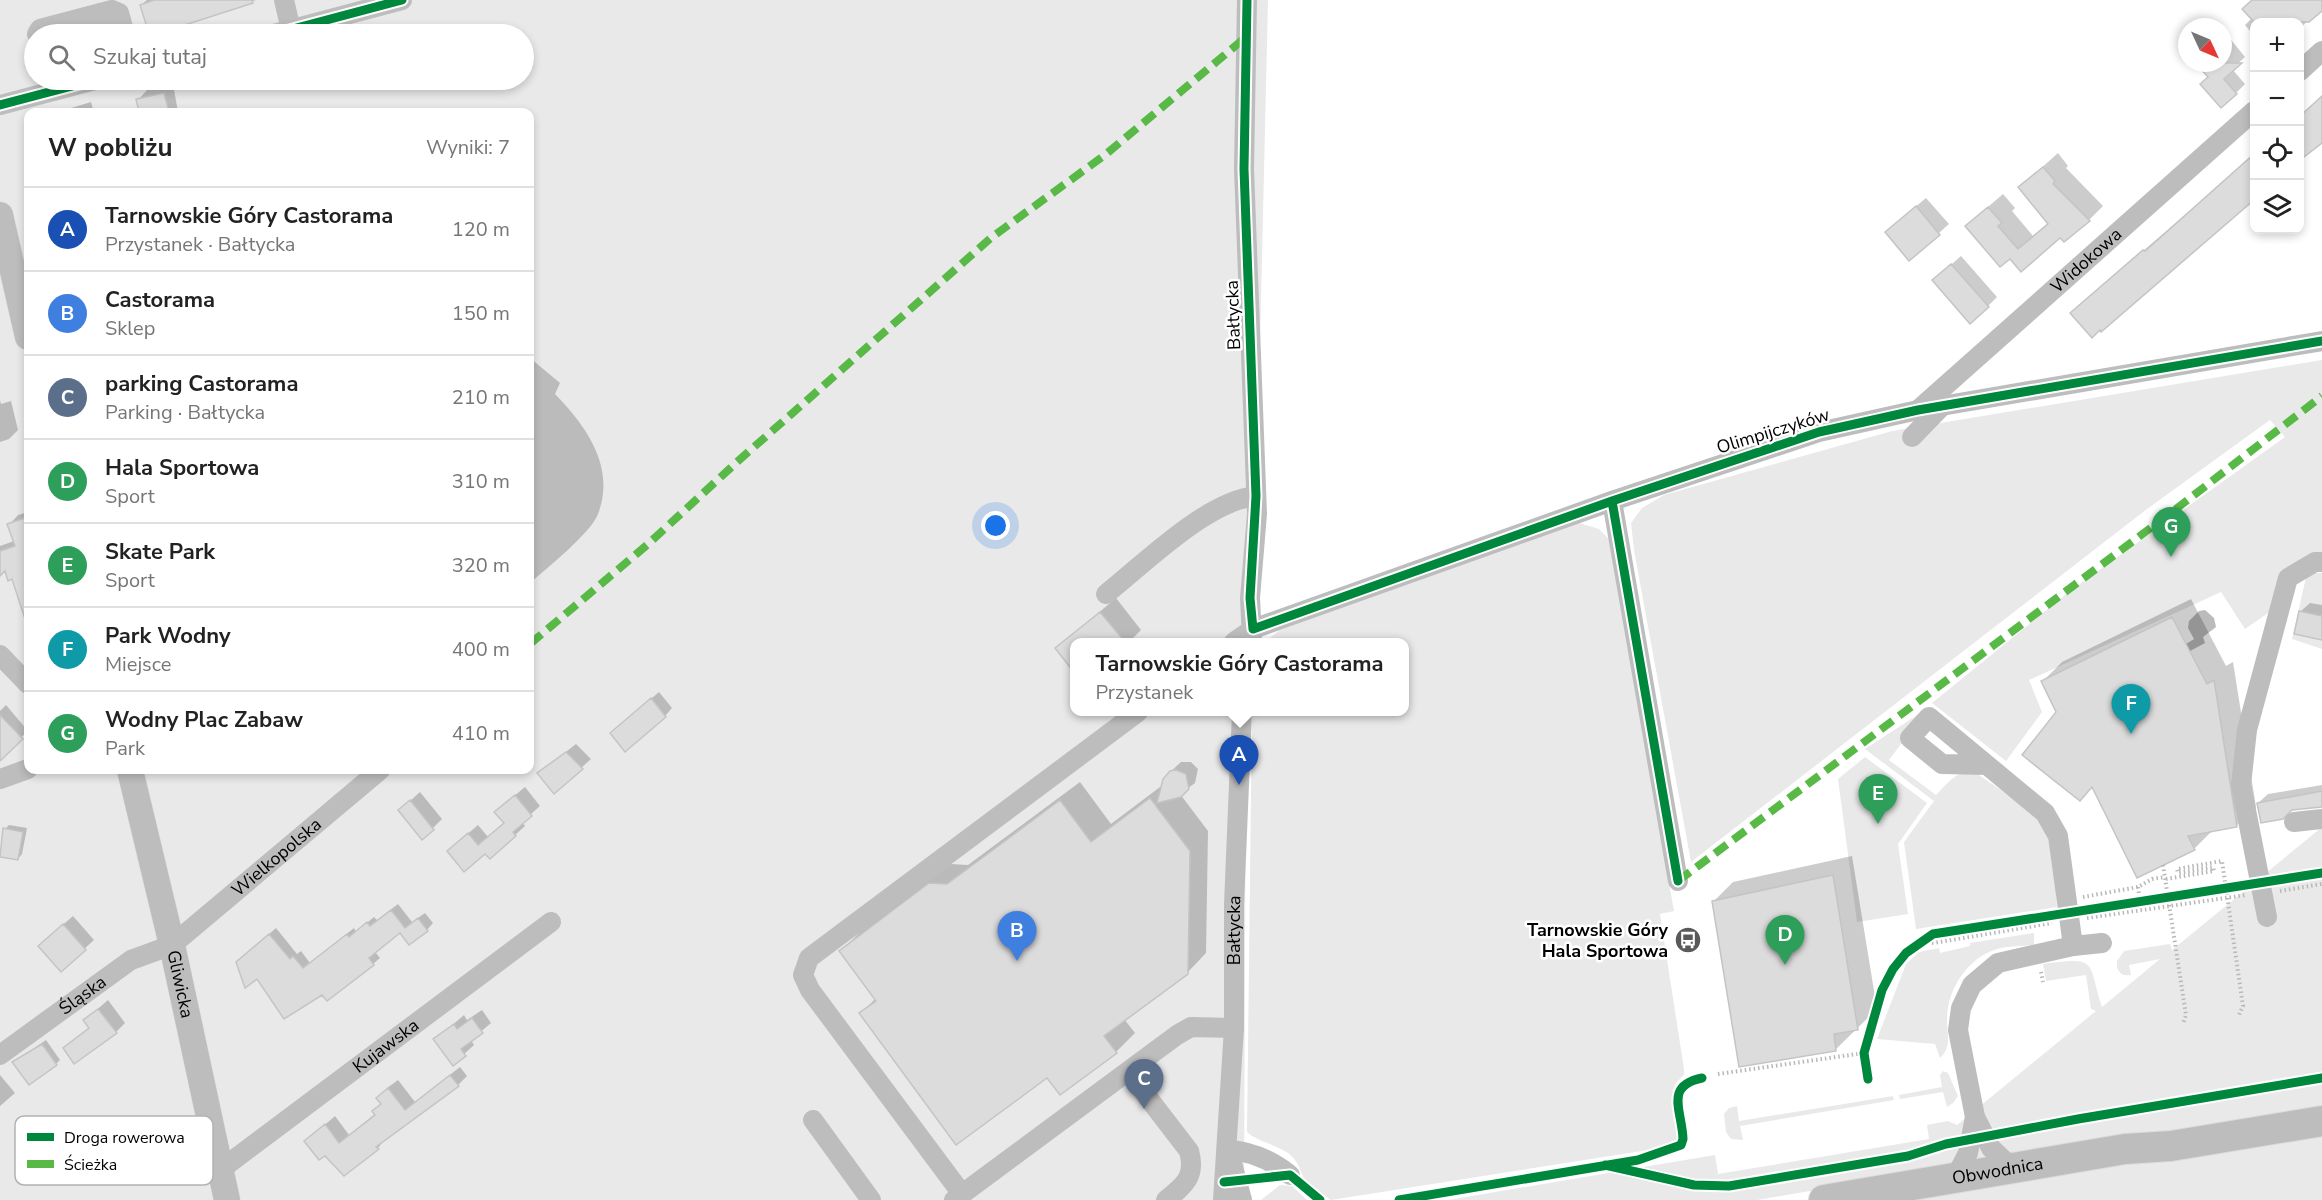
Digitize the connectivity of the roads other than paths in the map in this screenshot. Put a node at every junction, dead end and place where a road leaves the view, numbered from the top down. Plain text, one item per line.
1 (284, 0) edge
2 (402, 0) edge
3 (1247, 0) edge
4 (377, 3) edge
5 (92, 22) edge
6 (122, 24) edge
7 (283, 24) edge
8 (309, 24) edge
9 (2322, 51) edge
10 (2304, 67) edge
11 (57, 90) edge
12 (0, 105) edge
13 (2250, 115) edge
14 (0, 215) edge
15 (24, 320) edge
16 (2322, 341) edge
17 (1943, 405) junction
18 (1918, 410) junction
19 (1912, 437) dead end
20 (1256, 496) junction
21 (1612, 501) junction
22 (2322, 562) edge
23 (1106, 594) dead end
24 (1252, 636) edge
25 (0, 655) edge
26 (24, 680) edge
27 (1130, 716) edge
28 (1242, 716) edge
29 (1987, 765) dead end
30 (24, 770) edge
31 (131, 774) edge
32 (375, 774) edge
33 (0, 779) edge
34 (2322, 819) edge
35 (2294, 822) dead end
36 (1678, 881) dead end
37 (2266, 917) dead end
38 (551, 922) dead end
39 (2102, 943) dead end
40 (172, 945) junction
41 (2073, 946) junction
42 (1234, 1028) junction
43 (0, 1055) edge
44 (1129, 1073) junction
45 (210, 1116) edge
46 (1975, 1117) junction
47 (813, 1120) dead end
48 (2322, 1121) edge
49 (213, 1129) edge
50 (2170, 1146) junction
51 (1228, 1150) junction
52 (2013, 1168) junction
53 (220, 1170) junction
54 (1290, 1175) dead end
55 (1955, 1178) junction
56 (958, 1197) edge
57 (227, 1200) edge
58 (872, 1200) edge
59 (1166, 1200) edge
60 (1223, 1200) edge
61 (1242, 1200) edge
62 (1824, 1200) edge
63 (1895, 1200) edge

1 - 7 street
2 - 4 street
3 - 20 street, Bałtycka
4 - 8 street
5 - 6 street
9 - 10 street
11 - 12 street
13 - 18 street, Widokowa
14 - 15 main road
16 - 17 street, Olimpijczyków
17 - 18 street, Olimpijczyków
17 - 19 street
18 - 21 street, Olimpijczyków
20 - 23 street
20 - 24 street, Bałtycka
21 - 24 street, Olimpijczyków
21 - 36 street
22 - 37 street
25 - 26 street
27 - 56 street
28 - 42 street, Bałtycka
29 - 41 street
30 - 33 street
31 - 40 main road, Gliwicka
32 - 40 street, Wielkopolska
34 - 35 street
38 - 53 street, Kujawska
39 - 41 street
40 - 43 street, Śląska
40 - 45 main road, Gliwicka
41 - 46 street
42 - 44 street
42 - 51 street, Bałtycka
44 - 56 street
44 - 59 street
46 - 52 street
46 - 55 street
47 - 58 street
48 - 50 highway, Obwodnica
49 - 53 main road, Gliwicka
50 - 52 highway, Obwodnica
50 - 63 highway, Obwodnica
51 - 54 street
51 - 60 street, Bałtycka
51 - 61 street, Bałtycka
52 - 55 highway, Obwodnica
53 - 57 main road, Gliwicka
55 - 62 highway, Obwodnica

